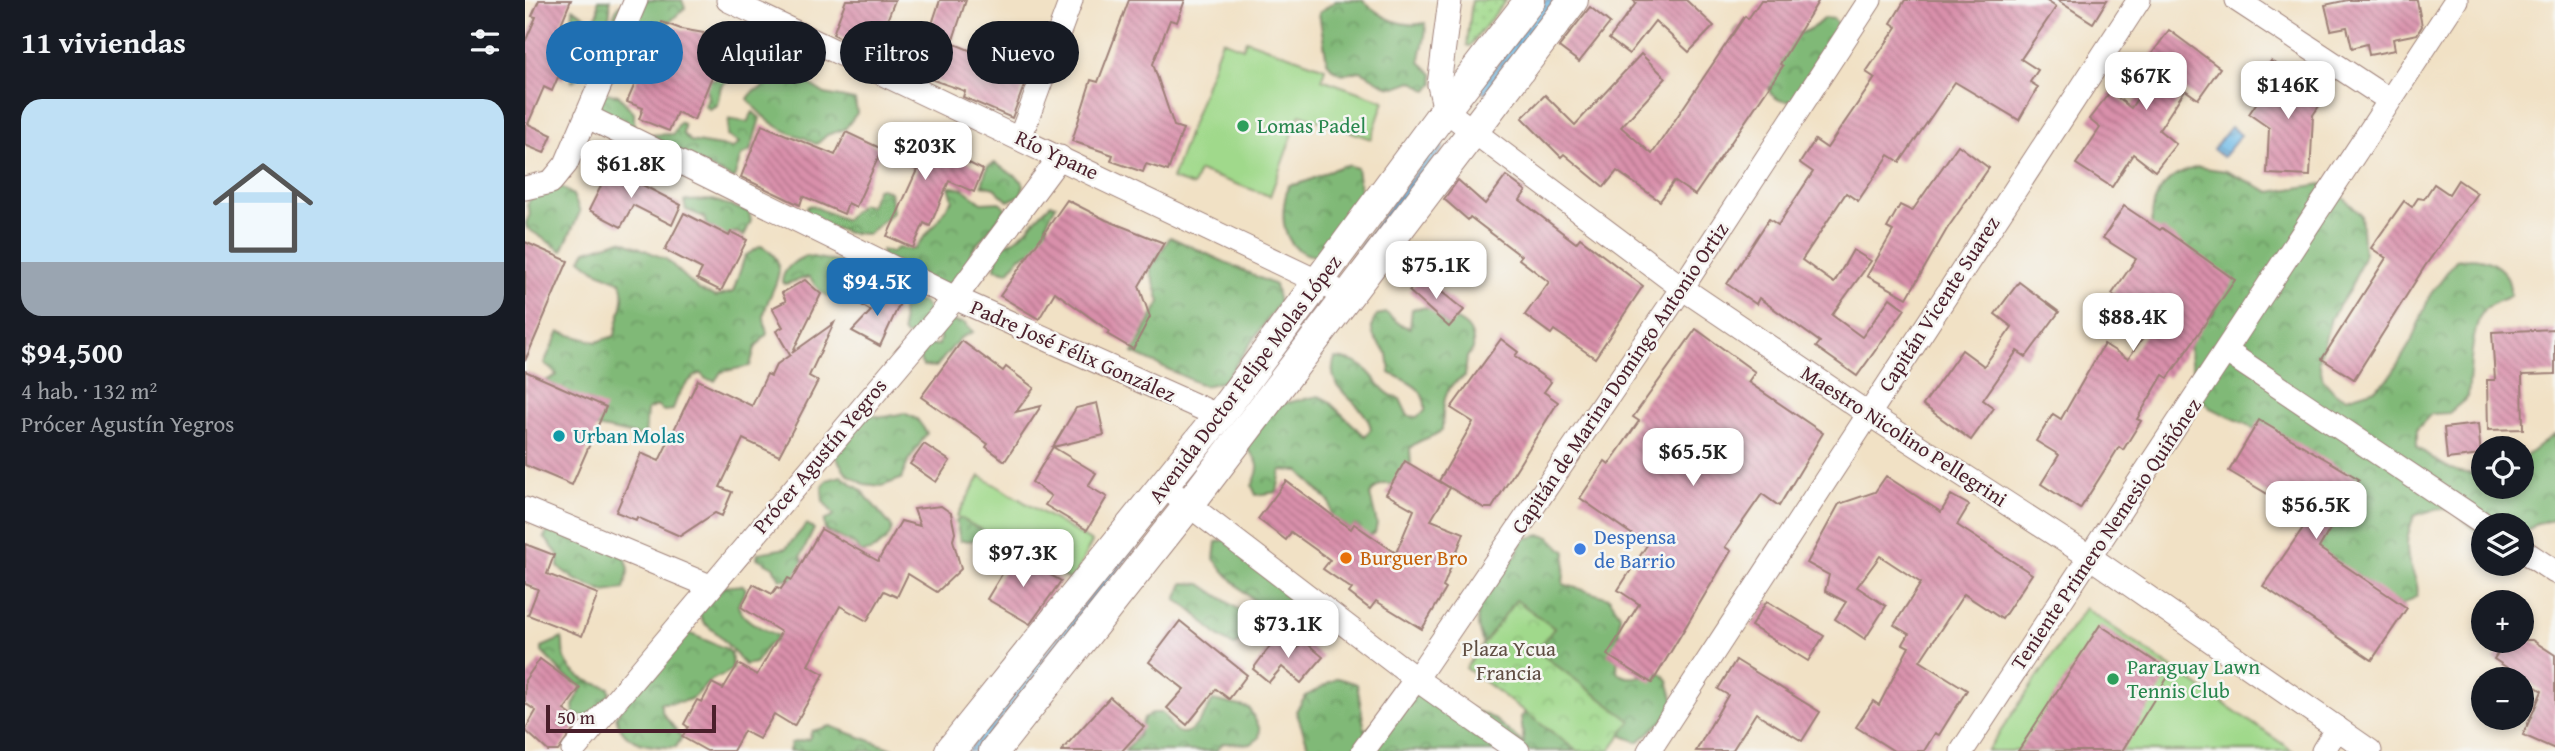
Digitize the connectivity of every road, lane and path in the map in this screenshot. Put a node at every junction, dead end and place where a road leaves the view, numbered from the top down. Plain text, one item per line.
1 (636, 0) edge
2 (727, 0) edge
3 (1071, 0) edge
4 (1450, 0) edge
5 (1530, 0) edge
6 (1573, 0) edge
7 (1870, 0) edge
8 (2139, 0) edge
9 (2237, 0) edge
10 (2456, 0) edge
11 (2389, 100) junction
12 (1445, 110) junction
13 (588, 117) junction
14 (1473, 129) junction
15 (1020, 138) junction
16 (1061, 157) junction
17 (525, 188) edge
18 (1320, 281) junction
19 (1682, 288) junction
20 (1346, 295) junction
21 (955, 298) junction
22 (2227, 352) junction
23 (1867, 413) junction
24 (1219, 416) junction
25 (1164, 486) junction
26 (1188, 506) junction
27 (525, 509) edge
28 (2471, 516) edge
29 (2089, 557) junction
30 (2534, 558) edge
31 (2555, 572) edge
32 (710, 586) junction
33 (1416, 680) junction
34 (2337, 729) junction
35 (573, 751) edge
36 (950, 751) edge
37 (994, 751) edge
38 (1363, 751) edge
39 (1518, 751) edge
40 (1649, 751) edge
41 (1962, 751) edge
42 (2323, 751) edge
43 (2370, 751) edge

1 - 13 street
2 - 15 street, Río Ypane
3 - 15 street
4 - 12 street
5 - 12 main road, Avenida Doctor Felipe Molas López
6 - 14 main road, Avenida Doctor Felipe Molas López
7 - 19 street, Capitán de Marina Domingo Antonio Ortiz
8 - 23 street, Capitán Vicente Suarez
9 - 11 street
10 - 11 street, Teniente Primero Nemesio Quiñónez
11 - 22 street, Teniente Primero Nemesio Quiñónez
12 - 14 street, Maestro Nicolino Pellegrini
12 - 18 main road, Avenida Doctor Felipe Molas López
13 - 17 street
13 - 21 street, Padre José Félix González
14 - 19 street, Maestro Nicolino Pellegrini
14 - 20 main road, Avenida Doctor Felipe Molas López
15 - 16 street, Río Ypane
16 - 18 street, Río Ypane
16 - 21 street, Prócer Agustín Yegros
18 - 20 street, Río Ypane
18 - 24 main road, Avenida Doctor Felipe Molas López
19 - 23 street, Maestro Nicolino Pellegrini
19 - 33 street, Capitán de Marina Domingo Antonio Ortiz
20 - 26 main road, Avenida Doctor Felipe Molas López
21 - 24 street, Padre José Félix González
21 - 32 street, Prócer Agustín Yegros
22 - 28 street
22 - 29 street, Teniente Primero Nemesio Quiñónez
23 - 29 street, Maestro Nicolino Pellegrini
23 - 40 street, Capitán Vicente Suarez
24 - 25 main road, Avenida Doctor Felipe Molas López
25 - 26 street
25 - 36 main road, Avenida Doctor Felipe Molas López
26 - 33 street
26 - 37 main road, Avenida Doctor Felipe Molas López
27 - 32 street
29 - 34 street, Maestro Nicolino Pellegrini
29 - 41 street, Teniente Primero Nemesio Quiñónez
30 - 31 street
32 - 35 street, Prócer Agustín Yegros
33 - 38 street, Capitán de Marina Domingo Antonio Ortiz
33 - 39 street
34 - 42 street
34 - 43 street, Maestro Nicolino Pellegrini

